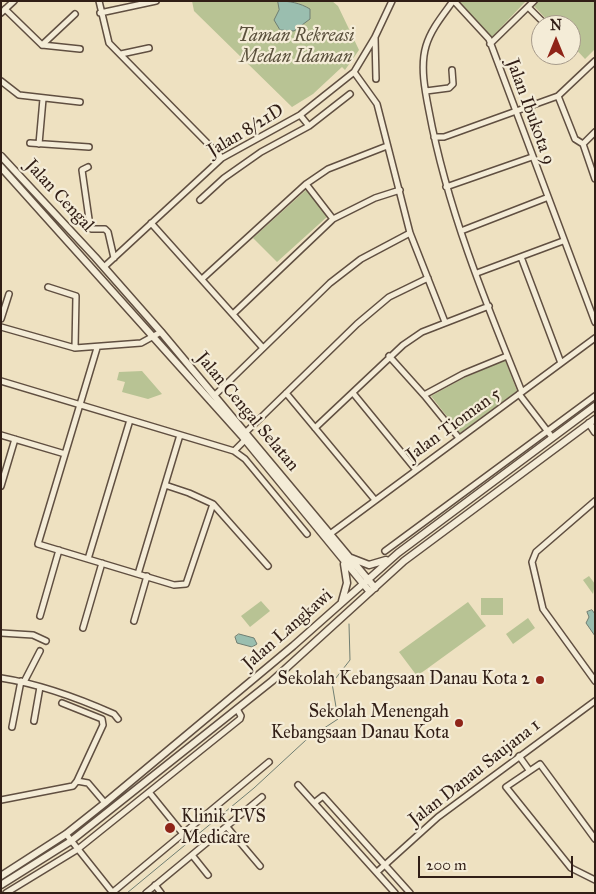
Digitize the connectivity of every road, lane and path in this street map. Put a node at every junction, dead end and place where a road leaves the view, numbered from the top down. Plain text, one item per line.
1 (14, 1) edge
2 (99, 1) edge
3 (156, 1) edge
4 (392, 1) edge
5 (454, 1) edge
6 (534, 1) edge
7 (528, 7) junction
8 (3, 11) edge
9 (100, 13) junction
10 (75, 14) dead end
11 (536, 15) edge
12 (375, 37) junction
13 (490, 44) junction
14 (42, 46) junction
15 (149, 48) dead end
16 (80, 49) dead end
17 (121, 54) junction
18 (595, 61) edge
19 (452, 70) dead end
20 (354, 72) junction
21 (376, 79) dead end
22 (1, 81) edge
23 (426, 91) junction
24 (350, 94) dead end
25 (558, 96) junction
26 (43, 99) junction
27 (80, 102) dead end
28 (515, 112) junction
29 (301, 114) junction
30 (310, 125) junction
31 (595, 132) edge
32 (434, 137) junction
33 (30, 143) dead end
34 (39, 144) junction
35 (583, 144) junction
36 (387, 146) junction
37 (89, 147) dead end
38 (1, 156) edge
39 (532, 157) junction
40 (222, 158) junction
41 (1, 167) edge
42 (88, 167) dead end
43 (595, 179) edge
44 (306, 184) junction
45 (446, 187) junction
46 (400, 190) junction
47 (546, 198) junction
48 (200, 200) dead end
49 (333, 219) junction
50 (151, 223) junction
51 (461, 231) junction
52 (410, 233) junction
53 (563, 241) junction
54 (95, 257) joint
55 (521, 257) junction
56 (114, 258) junction
57 (89, 263) joint
58 (104, 267) junction
59 (477, 273) junction
60 (202, 278) junction
61 (428, 278) junction
62 (48, 287) dead end
63 (9, 294) dead end
64 (489, 306) junction
65 (233, 314) junction
66 (1, 319) edge
67 (445, 322) junction
68 (595, 322) edge
69 (1, 327) edge
70 (161, 332) junction
71 (155, 336) junction
72 (595, 338) edge
73 (75, 348) junction
74 (97, 348) junction
75 (264, 348) junction
76 (389, 356) junction
77 (508, 356) junction
78 (561, 363) junction
79 (1, 381) edge
80 (286, 393) junction
81 (352, 393) junction
82 (520, 393) junction
83 (215, 395) junction
84 (424, 395) junction
85 (595, 396) edge
86 (80, 404) junction
87 (592, 408) edge
88 (130, 420) junction
89 (575, 420) junction
90 (592, 421) edge
91 (315, 428) junction
92 (548, 430) junction
93 (595, 432) edge
94 (1, 435) edge
95 (180, 435) junction
96 (245, 436) junction
97 (552, 437) junction
98 (459, 438) junction
99 (15, 439) junction
100 (234, 451) junction
101 (65, 454) junction
102 (416, 470) junction
103 (164, 485) junction
104 (1, 486) edge
105 (375, 500) junction
106 (595, 501) edge
107 (213, 504) junction
108 (307, 534) dead end
109 (330, 534) junction
110 (59, 550) junction
111 (384, 551) dead end
112 (398, 553) junction
113 (346, 558) junction
114 (88, 559) junction
115 (102, 563) junction
116 (268, 566) dead end
117 (138, 574) junction
118 (147, 576) junction
119 (365, 582) junction
120 (372, 590) junction
121 (341, 604) junction
122 (40, 616) dead end
123 (134, 620) dead end
124 (83, 628) dead end
125 (1, 634) edge
126 (46, 641) dead end
127 (40, 651) dead end
128 (1, 678) edge
129 (595, 681) edge
130 (22, 682) junction
131 (40, 687) junction
132 (83, 701) junction
133 (595, 701) edge
134 (62, 703) dead end
135 (237, 709) junction
136 (80, 710) junction
137 (118, 719) dead end
138 (34, 721) dead end
139 (12, 727) dead end
140 (519, 756) junction
141 (174, 758) junction
142 (269, 762) dead end
143 (181, 766) junction
144 (530, 770) junction
145 (77, 781) junction
146 (298, 785) dead end
147 (149, 792) junction
148 (262, 797) dead end
149 (1, 800) edge
150 (105, 803) junction
151 (314, 803) junction
152 (227, 827) junction
153 (66, 834) junction
154 (183, 834) junction
155 (595, 839) edge
156 (71, 841) junction
157 (78, 849) junction
158 (192, 855) junction
159 (384, 864) junction
160 (260, 866) dead end
161 (376, 872) junction
162 (208, 875) dead end
163 (1, 876) edge
164 (595, 880) edge
165 (1, 885) edge
166 (155, 885) junction
167 (113, 892) edge
168 (6, 893) edge
169 (146, 893) edge
170 (162, 893) edge
171 (395, 893) edge
172 (410, 893) edge

1 - 8 street
2 - 9 street
3 - 9 street
4 - 12 street, Jalan 8/21D
5 - 13 street, Jalan Ibukota 9
5 - 23 street
6 - 7 street
7 - 11 street
7 - 13 street
8 - 14 street
9 - 17 street
10 - 14 street
12 - 20 street, Jalan 8/21D
12 - 21 street
13 - 28 street, Jalan Ibukota 9
14 - 16 street
15 - 17 street
17 - 40 street
18 - 25 street
19 - 23 street
20 - 29 street, Jalan 8/21D
20 - 36 street
22 - 26 street
23 - 32 street
24 - 30 street
25 - 28 street
25 - 35 street
26 - 27 street
26 - 34 street
28 - 32 street
28 - 39 street, Jalan Ibukota 9
29 - 30 street
29 - 40 street, Jalan 8/21D
30 - 48 street
31 - 35 street
32 - 45 street
33 - 34 street
34 - 37 street
35 - 43 street
36 - 44 street
36 - 46 street
38 - 54 street, Jalan Cengal
39 - 45 street
39 - 47 street, Jalan Ibukota 9
40 - 50 street, Jalan 8/21D
41 - 57 street, Jalan Cengal
42 - 56 street
44 - 49 street
44 - 60 street
45 - 51 street
46 - 49 street
46 - 52 street
47 - 51 street
47 - 53 street, Jalan Ibukota 9
49 - 65 street
50 - 56 street, Jalan 8/21D
50 - 60 street
51 - 59 street
52 - 61 street
52 - 75 street
53 - 55 street
53 - 68 street, Jalan Ibukota 9
54 - 58 street, Jalan Cengal Selatan
55 - 59 street
55 - 78 street
56 - 58 street, Jalan 8/21D
57 - 71 street, Jalan Cengal Selatan
58 - 70 street, Jalan Cengal Selatan
59 - 64 street
60 - 65 street
61 - 67 street
61 - 80 street
62 - 73 street
63 - 66 street
64 - 67 street
64 - 77 street
65 - 75 street
67 - 76 street
69 - 73 street
70 - 71 street
70 - 83 street, Jalan Cengal Selatan
71 - 74 street
71 - 96 street, Jalan Cengal Selatan
72 - 78 street, Jalan Tioman 5
73 - 74 street
74 - 86 street
75 - 83 street
76 - 81 street
76 - 84 street
77 - 82 street
77 - 84 street
78 - 82 street, Jalan Tioman 5
79 - 86 street
80 - 91 street
80 - 96 street
81 - 91 street
81 - 102 street
82 - 92 street
82 - 98 street, Jalan Tioman 5
83 - 96 street, Jalan Cengal Selatan
84 - 98 street
85 - 92 street
86 - 88 street
86 - 101 street
87 - 89 street, Jalan Langkawi
87 - 90 street
88 - 95 street
88 - 114 street
89 - 90 street
89 - 97 street, Jalan Langkawi
90 - 93 street
90 - 120 street, Jalan Langkawi
91 - 105 street
92 - 97 street
92 - 111 street
94 - 99 street
95 - 100 street
95 - 103 street
96 - 100 street
96 - 109 street, Jalan Cengal Selatan
96 - 113 street, Jalan Cengal Selatan
97 - 112 street, Jalan Langkawi
98 - 102 street, Jalan Tioman 5
99 - 101 street
99 - 104 street
100 - 108 street
101 - 110 street
102 - 105 street, Jalan Tioman 5
103 - 107 street
103 - 117 street
105 - 109 street, Jalan Tioman 5
106 - 129 street
107 - 116 street
107 - 118 street
109 - 113 street, Jalan Cengal Selatan
110 - 114 street
110 - 122 street
112 - 113 street
112 - 119 street, Jalan Langkawi
113 - 119 street, Jalan Cengal Selatan
113 - 121 street
114 - 115 street
115 - 117 street
115 - 124 street
117 - 118 street
118 - 123 street
119 - 120 street, Jalan Cengal Selatan
119 - 121 street, Jalan Langkawi
120 - 135 street, Jalan Langkawi
121 - 150 street, Jalan Langkawi
125 - 126 street
127 - 130 street
128 - 130 street
130 - 131 street
130 - 139 street
131 - 132 street
131 - 138 street
132 - 136 street
132 - 137 street
133 - 140 street, Jalan Danau Saujana 1
134 - 136 street
135 - 141 street, Jalan Langkawi
135 - 143 street
136 - 145 street
140 - 144 street
140 - 159 street, Jalan Danau Saujana 1
141 - 143 street
141 - 156 street, Jalan Langkawi
142 - 154 street
143 - 147 street
144 - 155 street
144 - 164 street
145 - 149 street
145 - 150 street
146 - 151 street
147 - 154 street
147 - 157 street
148 - 152 street
150 - 153 street, Jalan Langkawi
151 - 159 street
151 - 161 street
152 - 158 street
152 - 160 street
153 - 156 street
153 - 163 street, Jalan Langkawi
154 - 167 street
156 - 157 street
156 - 165 street, Jalan Langkawi
157 - 167 street
157 - 168 street
158 - 162 street
158 - 166 street
159 - 161 street, Jalan Danau Saujana 1
159 - 172 street
161 - 171 street
166 - 169 street
166 - 170 street

